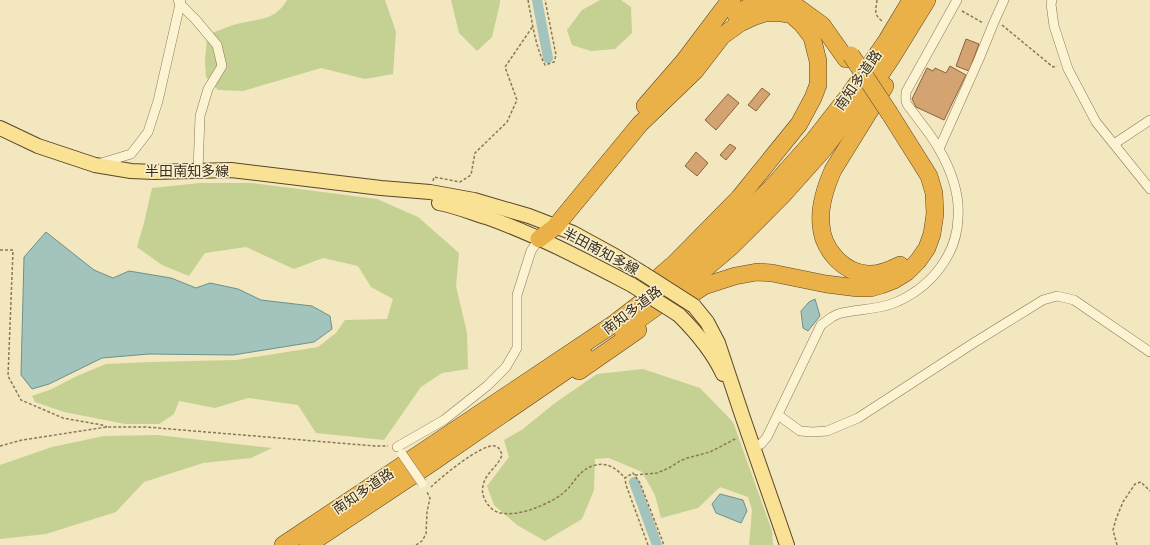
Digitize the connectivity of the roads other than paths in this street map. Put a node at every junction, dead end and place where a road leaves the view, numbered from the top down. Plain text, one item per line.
1 (721, 0) edge
2 (732, 0) edge
3 (780, 0) edge
4 (806, 0) edge
5 (911, 0) edge
6 (927, 0) edge
7 (932, 0) edge
8 (1004, 0) edge
9 (1052, 0) edge
10 (180, 1) edge
11 (955, 3) edge
12 (716, 31) junction
13 (848, 57) junction
14 (887, 116) junction
15 (1150, 120) edge
16 (0, 128) edge
17 (1114, 144) junction
18 (939, 149) junction
19 (95, 165) junction
20 (198, 171) junction
21 (381, 188) junction
22 (1150, 190) edge
23 (550, 225) junction
24 (539, 239) junction
25 (615, 323) junction
26 (1150, 352) edge
27 (527, 398) junction
28 (778, 415) junction
29 (743, 418) junction
30 (754, 448) junction
31 (422, 483) road end
32 (283, 545) edge
33 (308, 545) edge
34 (787, 545) edge

1 - 12 highway
2 - 12 highway
3 - 12 highway
3 - 13 highway
4 - 13 highway
5 - 25 highway, 南知多道路
6 - 27 highway, 南知多道路
7 - 14 highway
8 - 18 street
9 - 17 street
10 - 19 street
10 - 20 street
11 - 18 street
12 - 23 highway
12 - 25 highway
13 - 14 highway
14 - 27 highway
15 - 17 street
16 - 19 main road, 半田南知多線
17 - 22 street
18 - 28 street
19 - 20 main road, 半田南知多線
20 - 21 main road, 半田南知多線
21 - 23 main road, 半田南知多線
21 - 24 main road, 半田南知多線
23 - 24 highway
23 - 29 main road, 半田南知多線, bridge
24 - 29 main road, 半田南知多線, bridge
24 - 31 street, bridge
25 - 32 highway, 南知多道路
26 - 28 street
27 - 33 highway, 南知多道路
28 - 30 street
29 - 30 main road, 半田南知多線
30 - 34 main road, 半田南知多線

